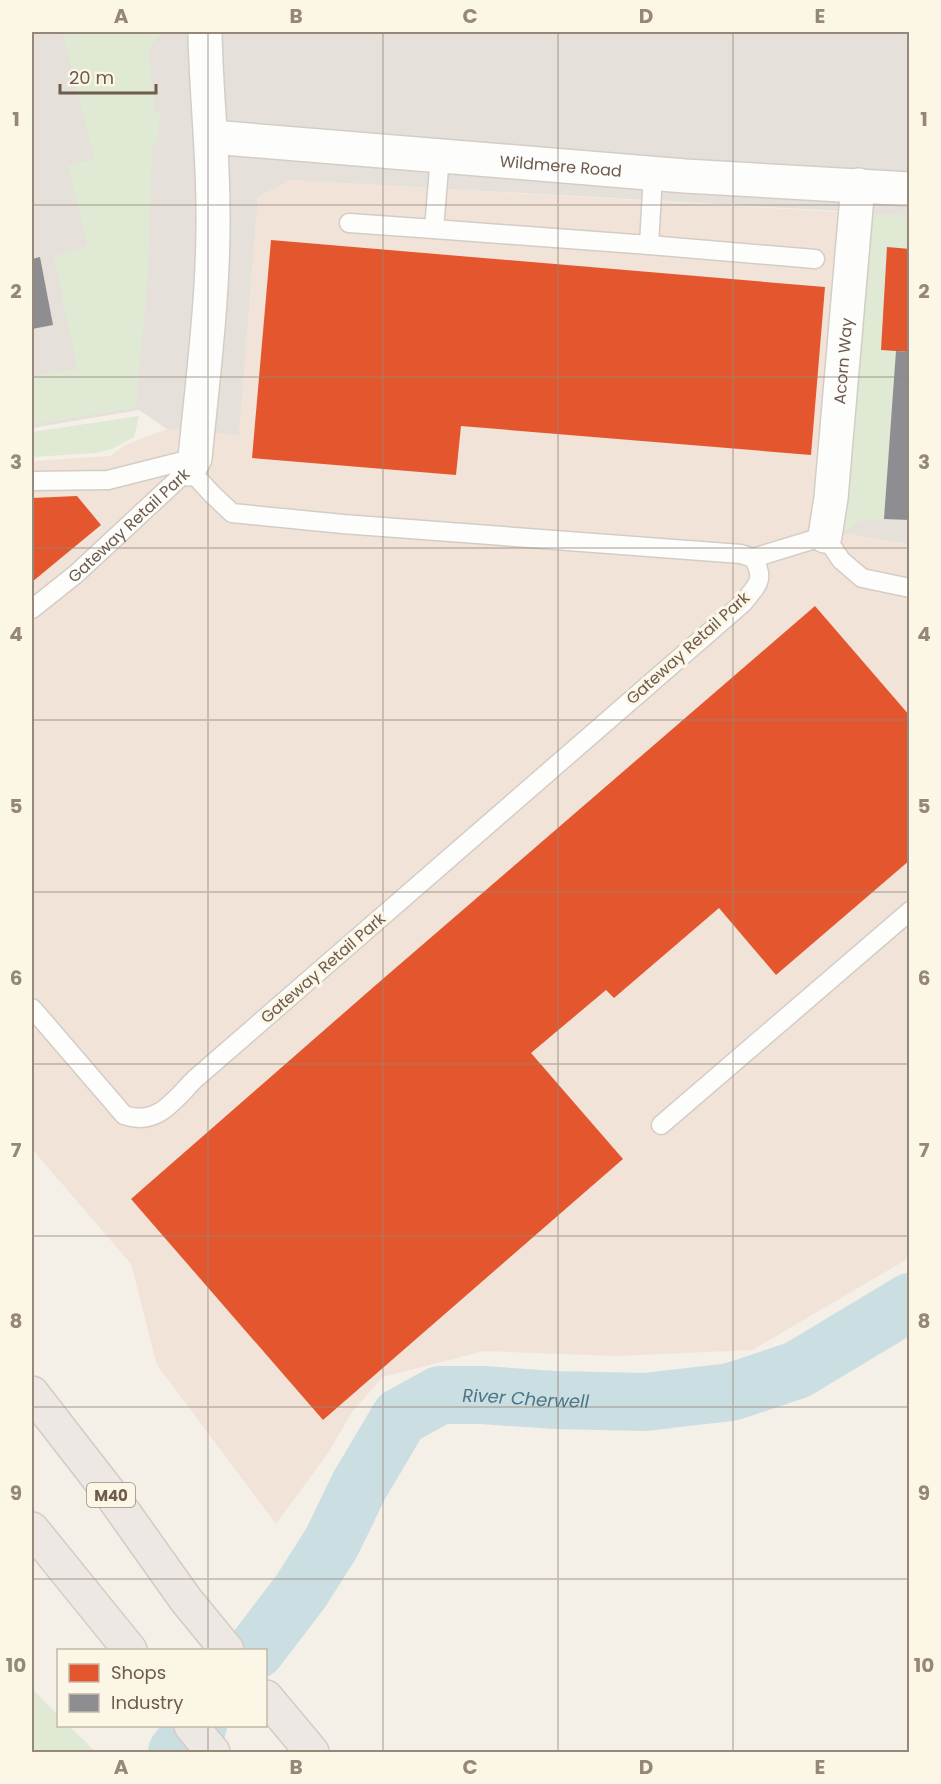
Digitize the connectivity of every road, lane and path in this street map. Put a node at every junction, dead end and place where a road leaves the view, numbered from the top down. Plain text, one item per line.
1 (206, 32) edge
2 (212, 137) junction
3 (440, 156) junction
4 (653, 174) junction
5 (858, 185) junction
6 (909, 189) edge
7 (349, 223) dead end
8 (434, 229) junction
9 (649, 246) junction
10 (815, 259) dead end
11 (192, 463) junction
12 (32, 481) edge
13 (76, 481) junction
14 (32, 492) edge
15 (825, 536) junction
16 (753, 558) junction
17 (909, 588) edge
18 (32, 609) edge
19 (909, 910) edge
20 (32, 1008) edge
21 (661, 1125) dead end
22 (32, 1376) edge
23 (32, 1393) edge
24 (115, 1500) junction
25 (32, 1529) edge
26 (129, 1649) edge
27 (226, 1649) edge
28 (267, 1697) edge
29 (193, 1727) edge
30 (213, 1752) edge
31 (312, 1752) edge

1 - 2 street
2 - 3 street, Wildmere Road
2 - 11 street
3 - 4 street, Wildmere Road
3 - 8 lane
4 - 5 street, Wildmere Road
4 - 9 lane
5 - 6 street, Wildmere Road
5 - 15 street, Acorn Way
7 - 8 lane
8 - 9 lane
9 - 10 lane
11 - 13 lane
11 - 16 lane, Gateway Retail Park
11 - 18 lane, Gateway Retail Park
12 - 13 lane
13 - 14 lane
15 - 16 lane
15 - 17 lane
16 - 20 lane, Gateway Retail Park
19 - 21 lane
22 - 24 highway, M40
23 - 24 highway, M40
24 - 27 highway, M40
25 - 26 highway
28 - 31 highway
29 - 30 highway

